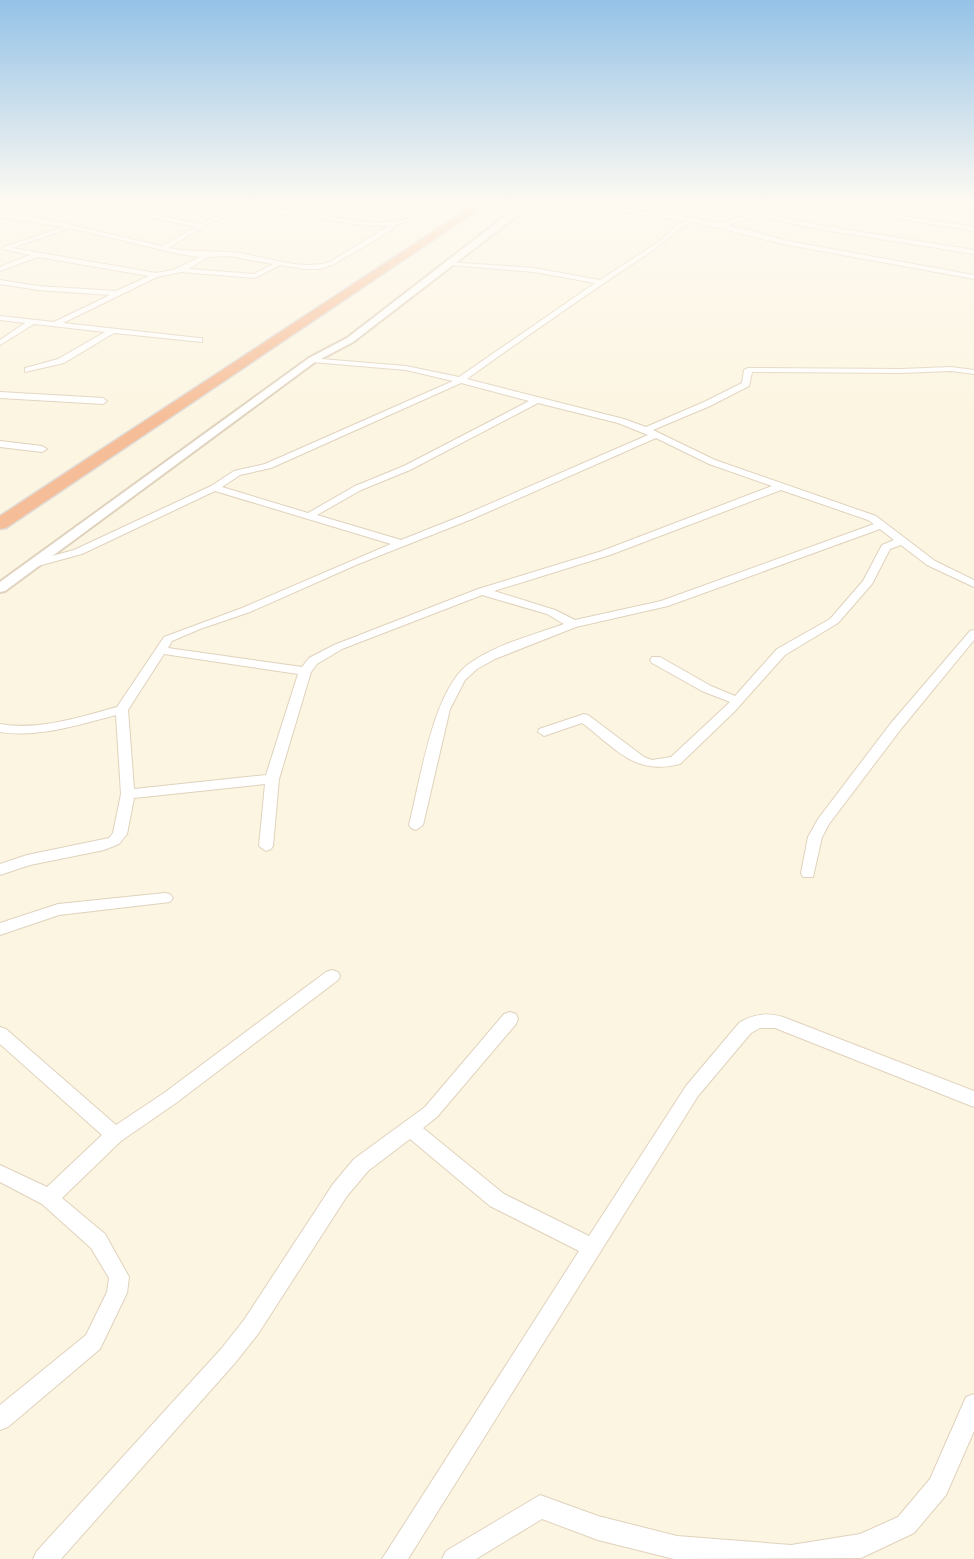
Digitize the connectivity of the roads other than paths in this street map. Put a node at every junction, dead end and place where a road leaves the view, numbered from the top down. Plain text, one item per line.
1 (154, 276) edge
2 (361, 276) edge
3 (374, 276) edge
4 (433, 276) edge
5 (566, 276) edge
6 (611, 276) edge
7 (0, 282) edge
8 (601, 282) junction
9 (116, 293) junction
10 (0, 318) edge
11 (33, 321) junction
12 (57, 323) junction
13 (114, 330) junction
14 (199, 340) dead end
15 (0, 343) edge
16 (312, 360) junction
17 (28, 370) dead end
18 (974, 372) edge
19 (461, 380) junction
20 (0, 395) edge
21 (103, 401) dead end
22 (536, 401) junction
23 (650, 433) junction
24 (0, 444) edge
25 (42, 449) dead end
26 (782, 486) junction
27 (214, 488) junction
28 (0, 512) edge
29 (311, 515) junction
30 (0, 524) edge
31 (882, 525) junction
32 (904, 542) junction
33 (400, 543) junction
34 (34, 564) junction
35 (974, 584) edge
36 (0, 588) edge
37 (482, 591) junction
38 (573, 624) junction
39 (974, 633) edge
40 (159, 650) junction
41 (656, 660) dead end
42 (305, 671) junction
43 (738, 700) junction
44 (122, 710) junction
45 (0, 728) edge
46 (544, 732) dead end
47 (272, 779) junction
48 (128, 794) junction
49 (416, 825) dead end
50 (266, 846) dead end
51 (0, 870) edge
52 (808, 873) dead end
53 (165, 897) dead end
54 (0, 929) edge
55 (332, 976) dead end
56 (510, 1019) dead end
57 (0, 1034) edge
58 (974, 1099) edge
59 (410, 1128) junction
60 (116, 1135) junction
61 (0, 1173) edge
62 (49, 1198) junction
63 (593, 1248) junction
64 (974, 1405) edge
65 (0, 1419) edge
66 (45, 1559) edge
67 (394, 1559) edge
68 (454, 1559) edge

1 - 9 street
2 - 28 highway
3 - 30 highway
4 - 16 street
5 - 8 street
6 - 8 street
7 - 9 street
8 - 19 street
9 - 12 street
10 - 11 street
11 - 12 street
11 - 15 street
12 - 13 street
13 - 14 street
13 - 17 street
16 - 19 street
16 - 34 street
18 - 23 street
19 - 22 street
19 - 27 street
20 - 21 street
22 - 23 street
22 - 29 street
23 - 26 street
23 - 33 street
24 - 25 street
26 - 31 street
26 - 37 street
27 - 29 street
27 - 34 street
29 - 33 street
31 - 32 street
31 - 38 street
32 - 35 street
32 - 43 street
33 - 40 street
34 - 36 street
37 - 38 street
37 - 42 street
38 - 49 street
39 - 52 street
40 - 42 street
40 - 44 street
41 - 43 street
42 - 47 street
43 - 46 street
44 - 45 street
44 - 48 street
47 - 48 street
47 - 50 street
48 - 51 street
53 - 54 street
55 - 60 street
56 - 59 street
57 - 60 street
58 - 63 street
59 - 63 street
59 - 66 street
60 - 62 street
61 - 62 street
62 - 65 street
63 - 67 street
64 - 68 street

